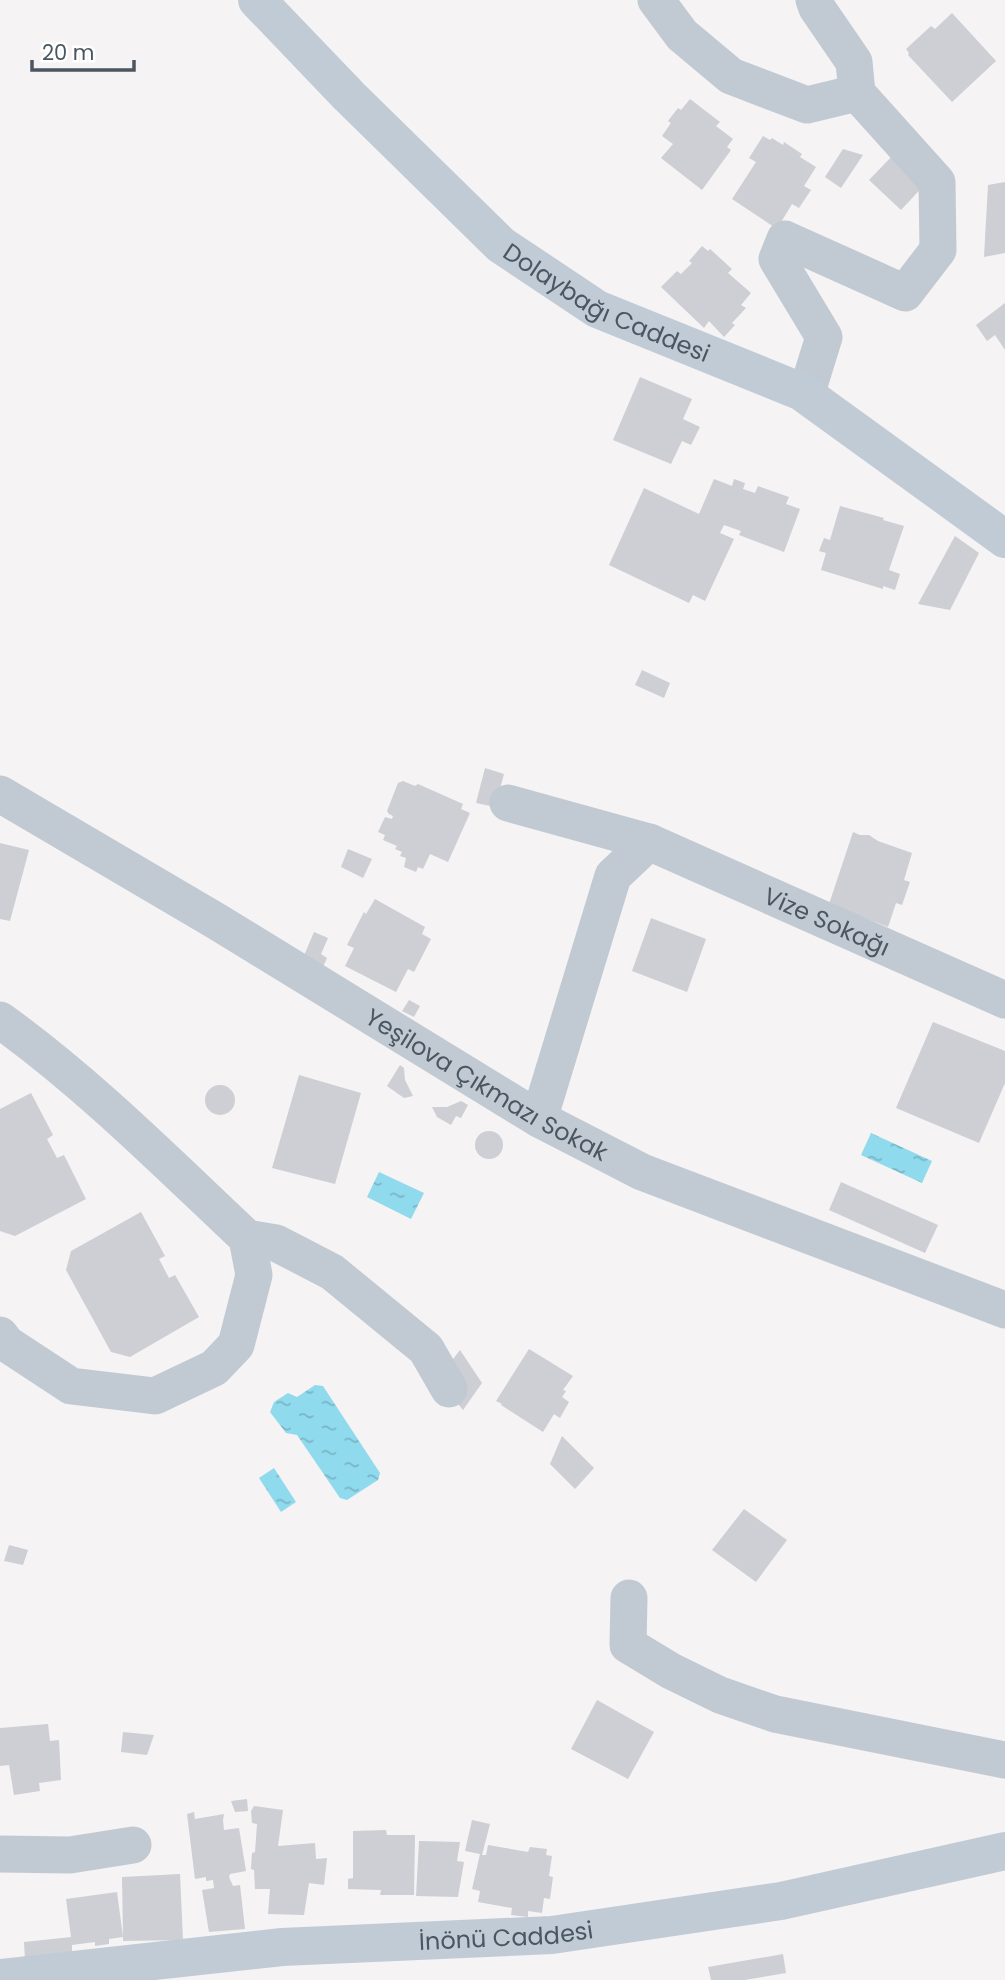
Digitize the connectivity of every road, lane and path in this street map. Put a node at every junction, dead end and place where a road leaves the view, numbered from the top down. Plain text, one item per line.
1 (257, 0) edge
2 (656, 0) edge
3 (814, 0) edge
4 (857, 93) junction
5 (806, 395) junction
6 (1005, 539) edge
7 (0, 794) edge
8 (508, 803) dead end
9 (649, 842) junction
10 (1005, 1000) edge
11 (0, 1020) edge
12 (539, 1119) junction
13 (247, 1238) junction
14 (1005, 1310) edge
15 (0, 1335) edge
16 (449, 1389) dead end
17 (629, 1598) dead end
18 (1005, 1760) edge
19 (133, 1845) dead end
20 (1005, 1852) edge
21 (0, 1854) edge
22 (0, 1978) edge

1 - 5 street, Dolaybağı Caddesi
2 - 4 street
3 - 4 street
4 - 5 street
5 - 6 street, Dolaybağı Caddesi
7 - 12 street, Yeşilova Çıkmazı Sokak
8 - 9 street, Vize Sokağı
9 - 10 street, Vize Sokağı
9 - 12 street
11 - 13 street
12 - 14 street, Yeşilova Çıkmazı Sokak
13 - 15 street
13 - 16 street
17 - 18 street
19 - 21 street
20 - 22 street, İnönü Caddesi

